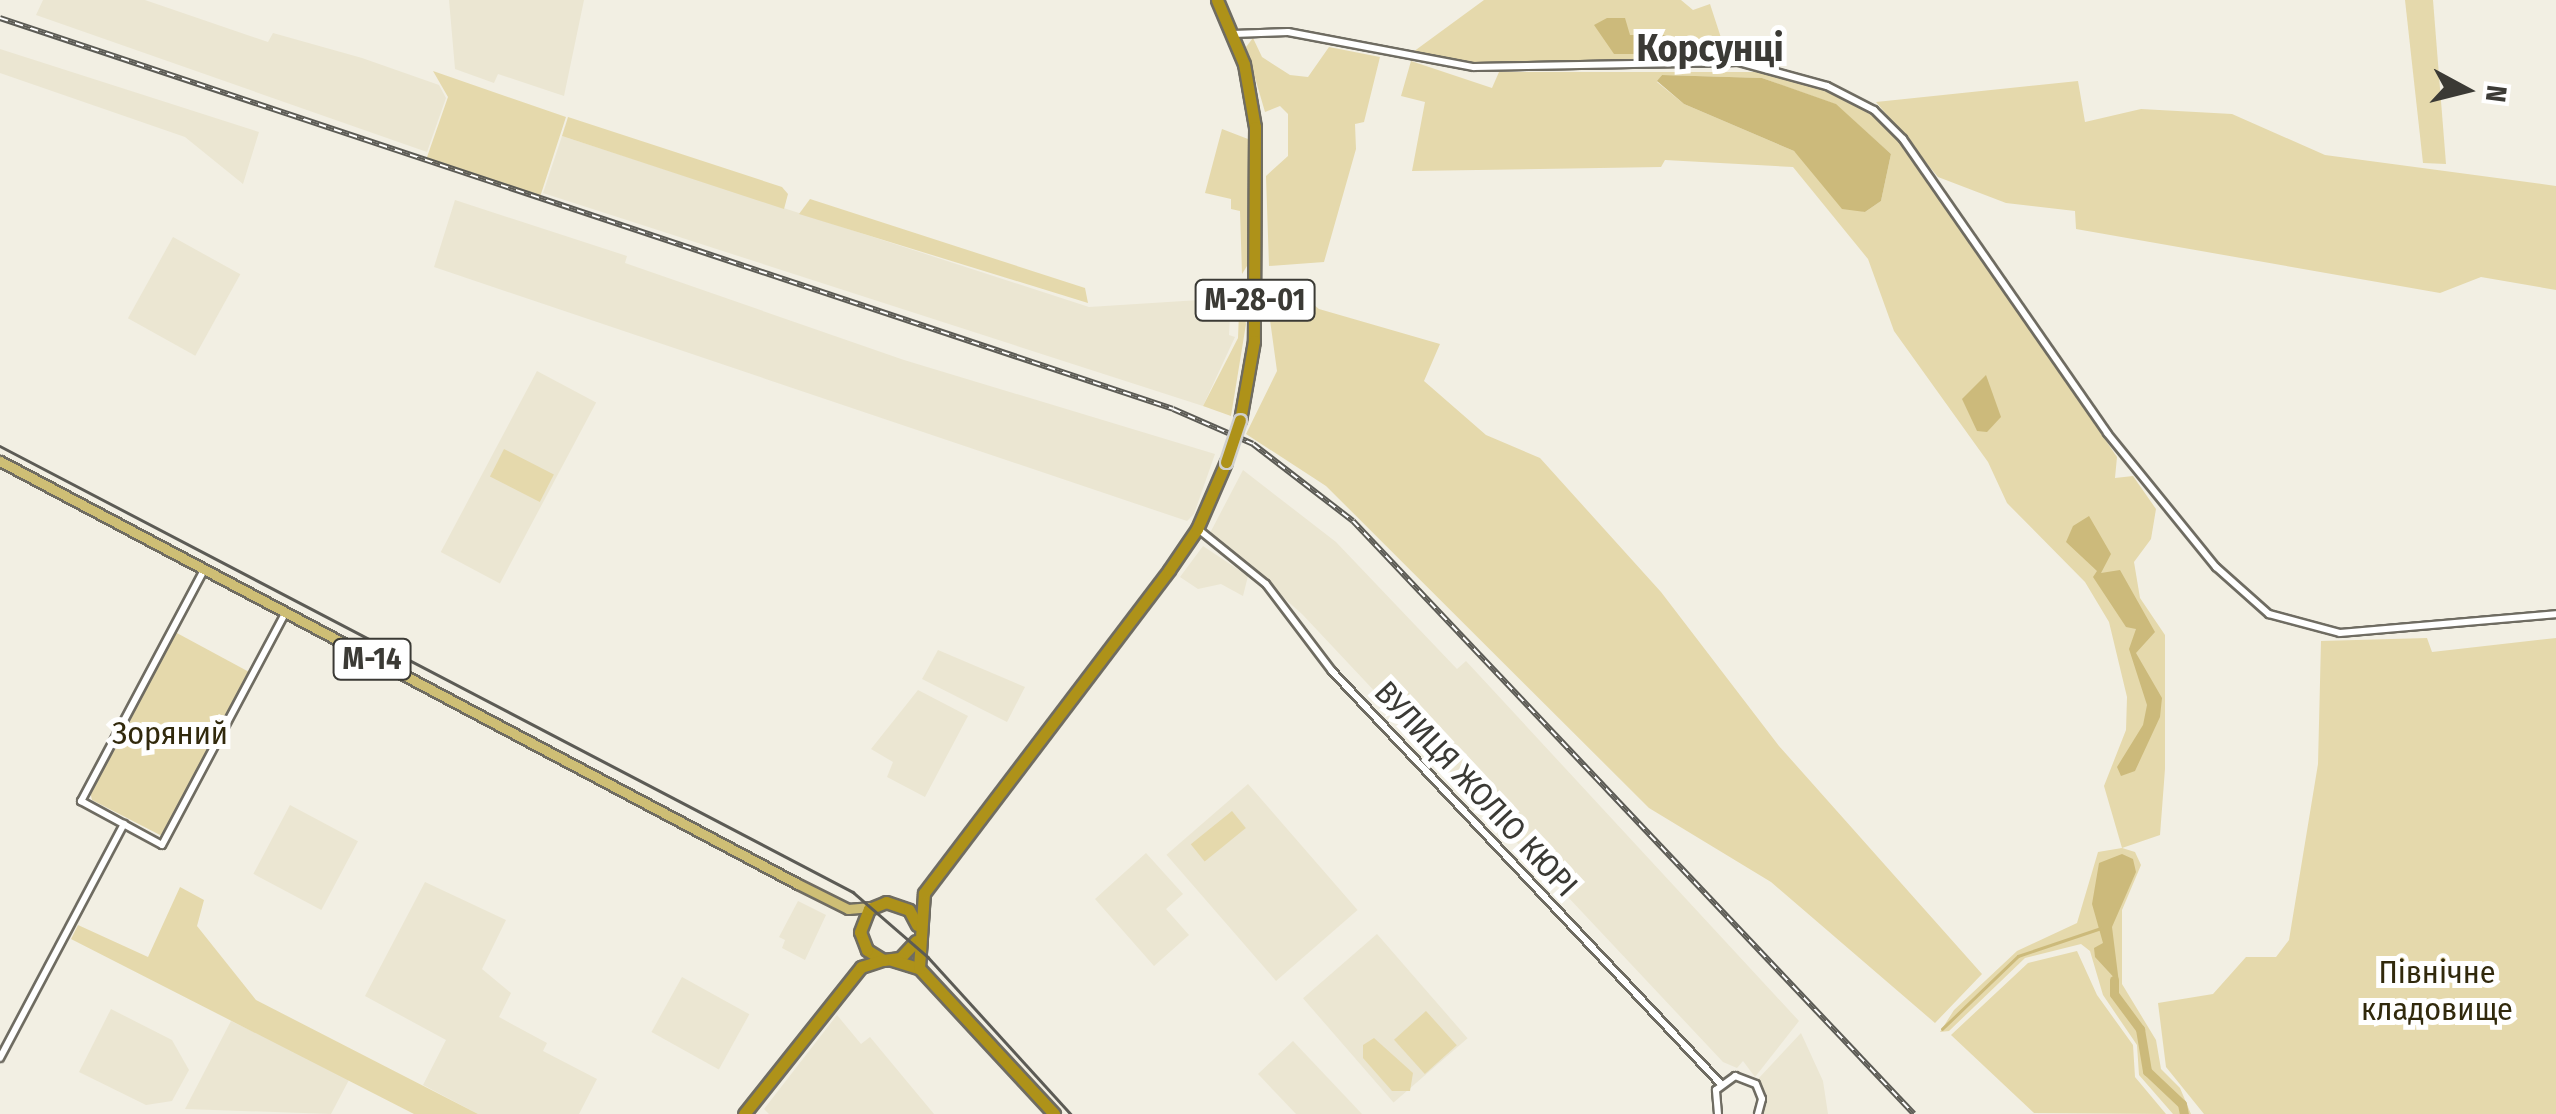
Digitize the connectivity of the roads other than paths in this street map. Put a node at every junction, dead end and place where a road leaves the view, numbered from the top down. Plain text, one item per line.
1 (1217, 0) edge
2 (1233, 34) junction
3 (0, 461) edge
4 (1197, 529) junction
5 (205, 568) junction
6 (286, 611) junction
7 (2556, 614) edge
8 (124, 824) junction
9 (924, 893) junction
10 (892, 902) junction
11 (873, 906) junction
12 (848, 909) junction
13 (918, 932) junction
14 (861, 937) junction
15 (887, 960) junction
16 (861, 967) junction
17 (919, 968) junction
18 (0, 1058) edge
19 (1720, 1083) junction
20 (744, 1114) edge
21 (1054, 1114) edge
22 (1718, 1114) edge
23 (1758, 1114) edge

1 - 2 highway, М-28-01
2 - 4 highway, М-28-01, bridge
2 - 7 street
3 - 5 main road, М-14
4 - 9 highway, М-28-01
4 - 19 street, ВУЛИЦЯ ЖОЛІО КЮРІ
5 - 6 main road, М-14
5 - 8 street
6 - 8 street
6 - 12 main road, М-14
8 - 18 street
9 - 10 highway
9 - 13 highway, М-28-01
10 - 11 highway
10 - 13 highway
11 - 12 main road
11 - 14 highway
12 - 14 main road
13 - 15 highway
13 - 17 highway
14 - 15 highway
14 - 16 highway
15 - 16 highway
15 - 17 highway
16 - 20 highway
17 - 21 highway
19 - 22 street
19 - 23 street

